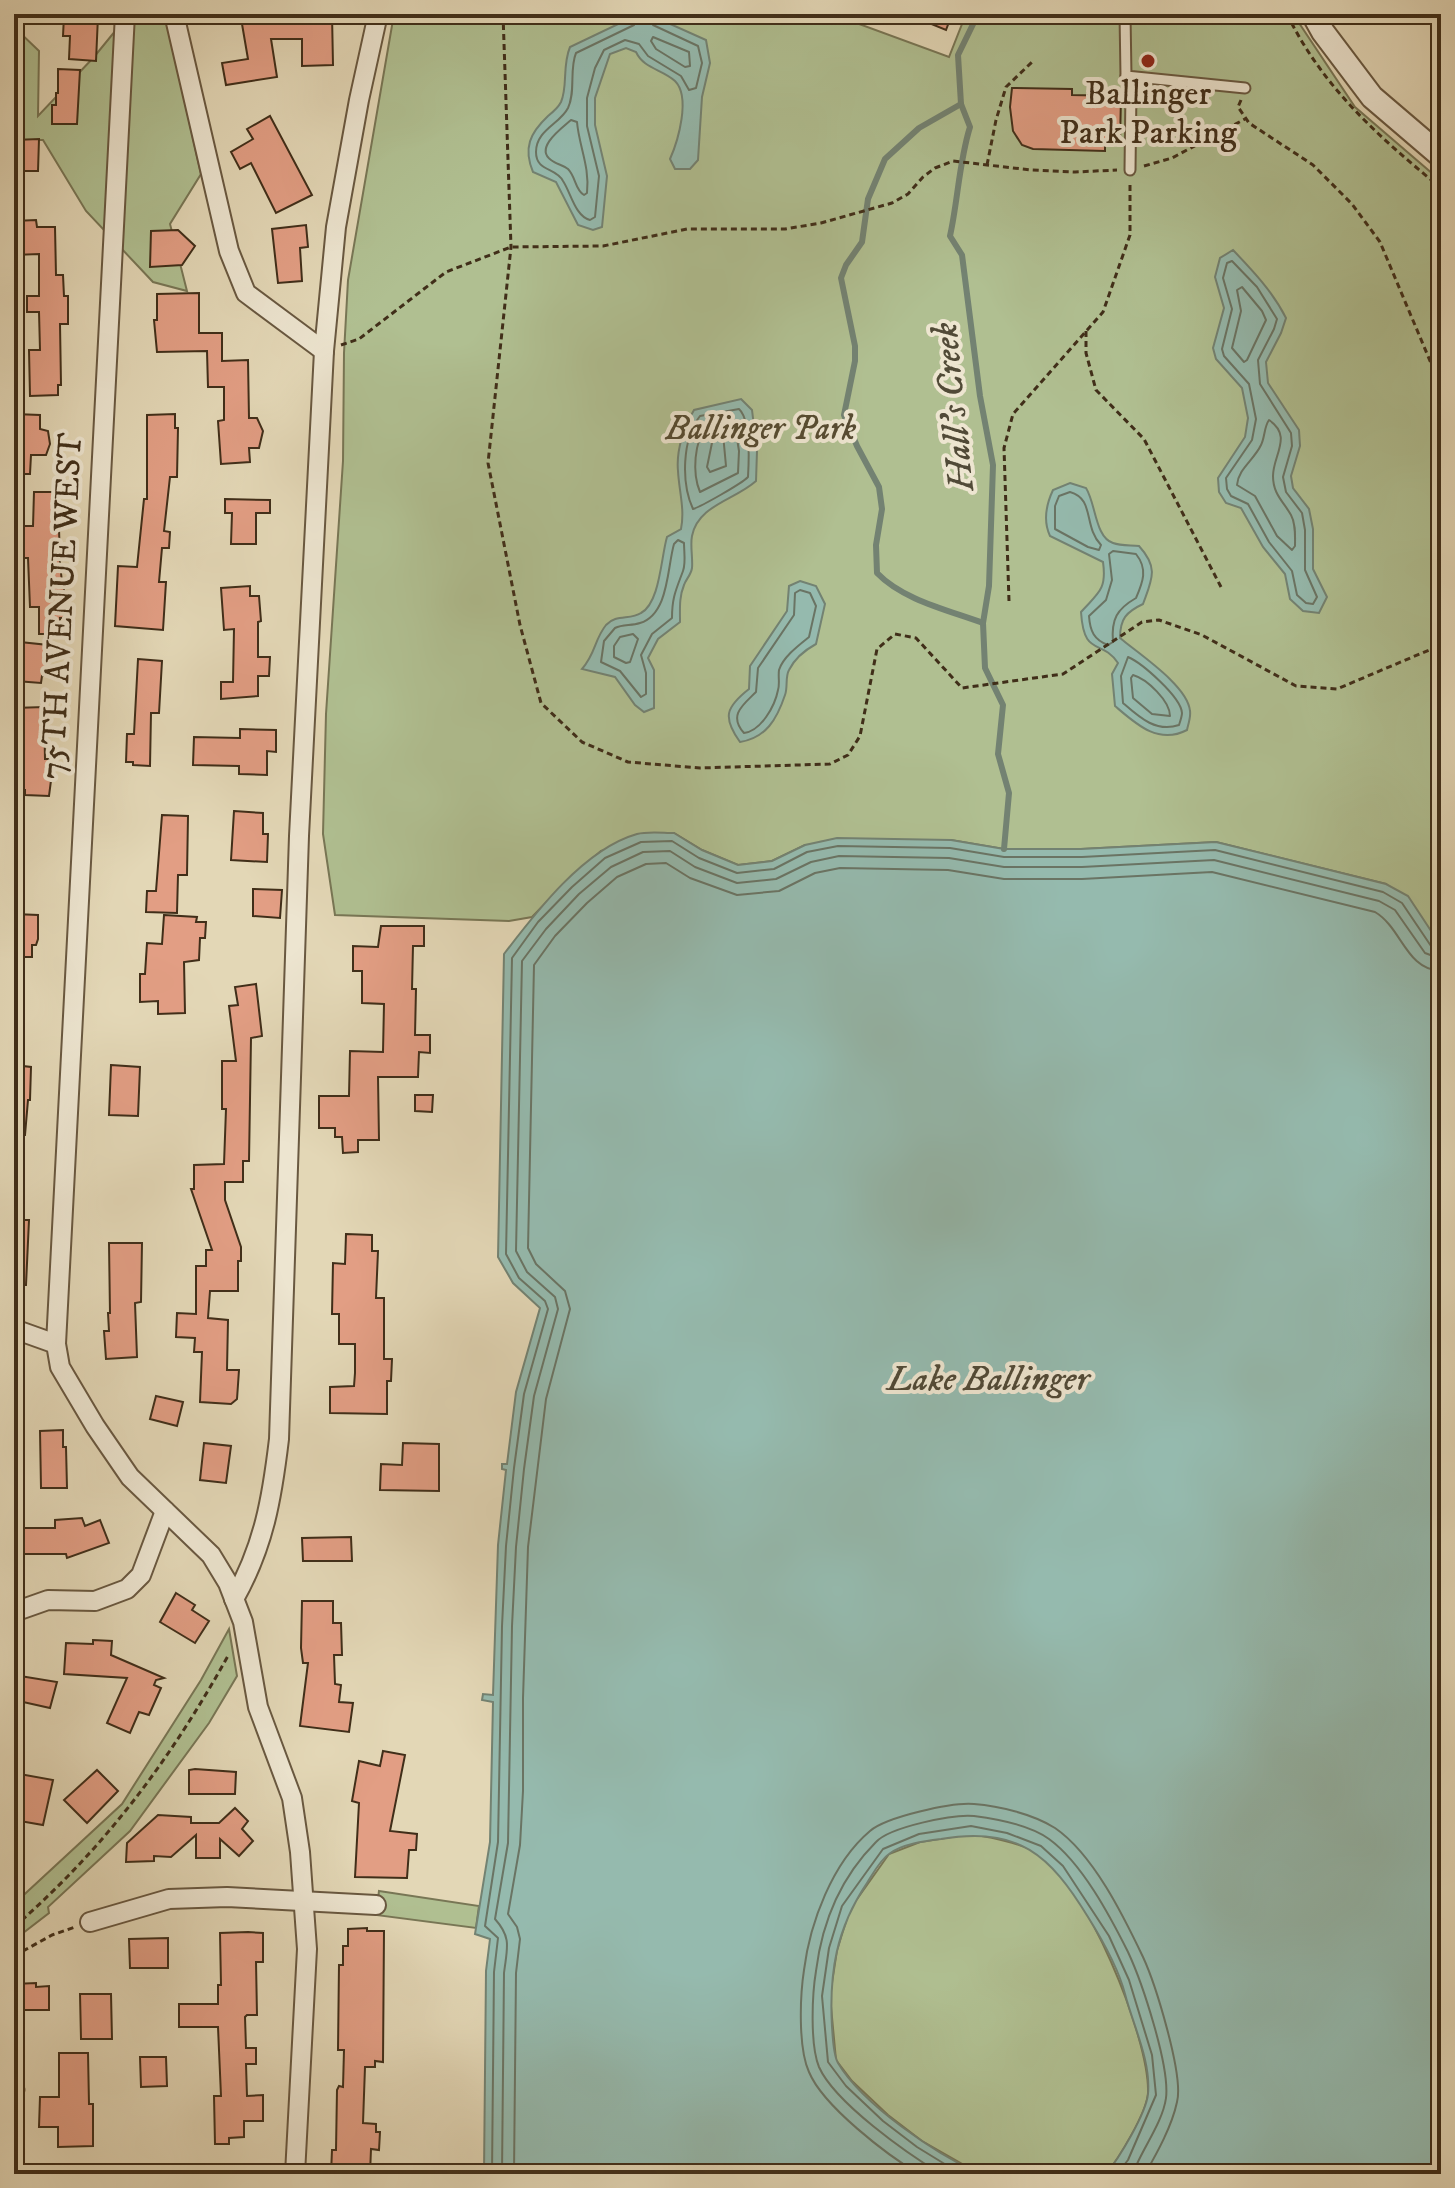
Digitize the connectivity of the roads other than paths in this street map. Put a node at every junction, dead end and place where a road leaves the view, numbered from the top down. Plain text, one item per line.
1 (125, 14) edge
2 (174, 14) edge
3 (378, 14) edge
4 (1125, 14) edge
5 (1313, 14) edge
6 (1126, 76) junction
7 (1245, 88) dead end
8 (1441, 156) edge
9 (1130, 170) road end
10 (324, 351) junction
11 (14, 1329) edge
12 (56, 1344) junction
13 (165, 1511) junction
14 (234, 1599) junction
15 (14, 1612) edge
16 (303, 1899) junction
17 (376, 1905) dead end
18 (90, 1922) road end
19 (295, 2174) edge

1 - 12 street, 75TH AVENUE WEST
2 - 10 street
3 - 10 street
4 - 6 lane
5 - 8 street
6 - 7 lane
6 - 9 lane
10 - 14 street
11 - 12 street
12 - 13 street
13 - 14 street
13 - 15 street
14 - 16 street
16 - 17 street
16 - 18 street
16 - 19 street

